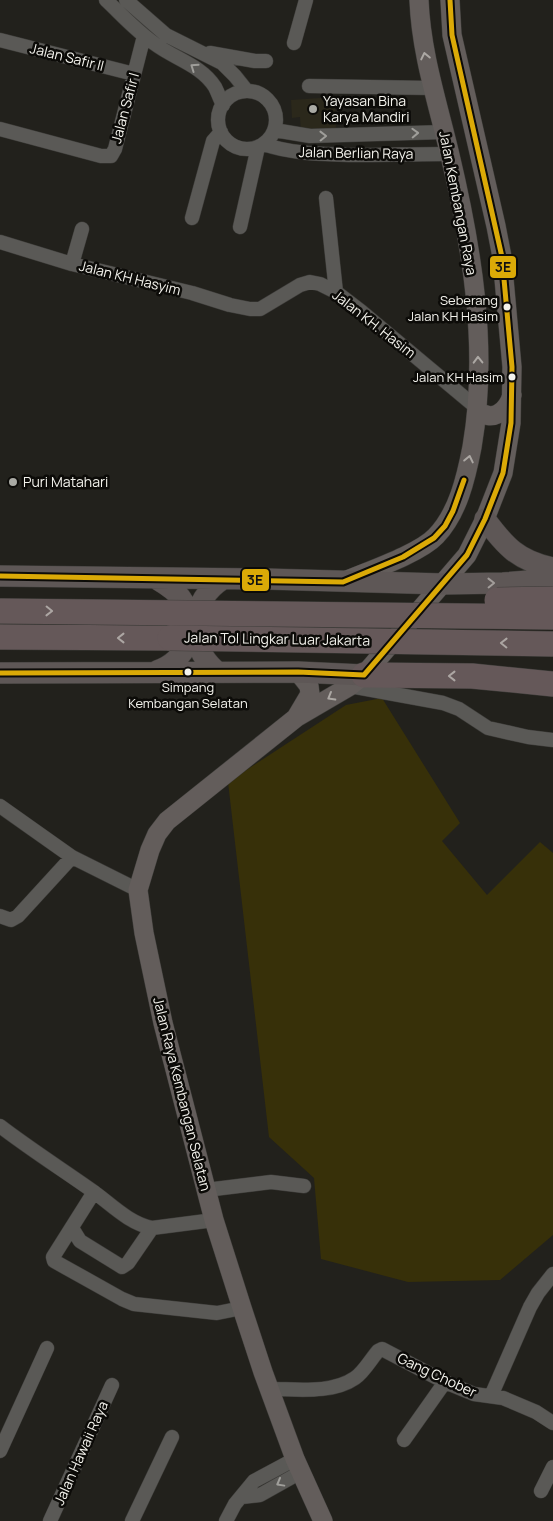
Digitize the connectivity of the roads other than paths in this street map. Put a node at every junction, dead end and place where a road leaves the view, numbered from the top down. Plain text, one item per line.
1 (106, 0) edge
2 (126, 0) edge
3 (306, 0) edge
4 (420, 0) edge
5 (450, 0) edge
6 (144, 36) junction
7 (0, 40) edge
8 (294, 43) dead end
9 (197, 51) junction
10 (266, 61) dead end
11 (134, 74) junction
12 (309, 86) dead end
13 (432, 88) junction
14 (247, 91) junction
15 (223, 105) junction
16 (0, 129) edge
17 (274, 130) junction
18 (221, 132) junction
19 (444, 132) junction
20 (261, 146) junction
21 (449, 154) junction
22 (326, 198) dead end
23 (192, 218) dead end
24 (240, 227) dead end
25 (82, 229) dead end
26 (0, 242) edge
27 (72, 264) junction
28 (336, 292) junction
29 (260, 309) joint
30 (512, 395) junction
31 (477, 409) junction
32 (485, 519) junction
33 (553, 568) edge
34 (0, 576) edge
35 (155, 578) junction
36 (229, 579) junction
37 (553, 579) edge
38 (343, 582) junction
39 (406, 583) junction
40 (442, 584) junction
41 (553, 599) edge
42 (421, 609) junction
43 (0, 611) edge
44 (553, 617) edge
45 (267, 626) junction
46 (0, 637) edge
47 (553, 644) edge
48 (553, 660) edge
49 (156, 672) junction
50 (197, 672) junction
51 (230, 672) junction
52 (298, 672) junction
53 (0, 673) edge
54 (357, 681) junction
55 (553, 684) edge
56 (297, 717) junction
57 (553, 740) edge
58 (0, 806) edge
59 (72, 857) junction
60 (138, 890) junction
61 (0, 916) edge
62 (0, 1126) edge
63 (304, 1186) dead end
64 (206, 1190) junction
65 (94, 1192) junction
66 (214, 1220) junction
67 (72, 1228) junction
68 (152, 1228) junction
69 (553, 1274) edge
70 (242, 1308) junction
71 (47, 1348) dead end
72 (445, 1382) junction
73 (112, 1385) dead end
74 (270, 1389) junction
75 (491, 1396) junction
76 (553, 1423) edge
77 (172, 1437) dead end
78 (404, 1440) dead end
79 (0, 1451) edge
80 (298, 1465) junction
81 (553, 1467) edge
82 (541, 1491) dead end
83 (50, 1521) edge
84 (132, 1521) edge
85 (226, 1521) edge
86 (323, 1521) edge

1 - 6 street
2 - 9 street
3 - 8 street
13 -> 4 main road, Jalan Kembangan Raya
5 - 30 main road
6 - 11 street, Jalan Safir I
15 -> 6 street
7 - 11 street, Jalan Safir II
9 - 10 street
9 - 14 street
11 - 16 street, Jalan Safir I
12 - 13 street
13 - 19 main road, Jalan Kembangan Raya
14 - 15 street
14 - 17 street
15 - 18 street
17 -> 19 street, Jalan Berlian Raya
17 - 20 street
18 - 20 street
18 - 23 street
19 - 21 main road, Jalan Kembangan Raya
20 - 21 street, Jalan Berlian Raya
20 - 24 street
31 -> 21 main road, Jalan Kembangan Raya
22 - 28 street
25 - 27 street
26 - 27 street, Jalan KH Hasyim
27 - 29 street, Jalan KH Hasyim
28 - 29 street, Jalan KH. Hasim
28 - 31 street, Jalan KH. Hasim
30 - 31 main road
30 - 32 main road
38 -> 31 main road, Jalan Kembangan Raya
32 - 33 main road
32 - 40 main road
34 - 35 main road
35 - 36 main road
35 - 49 main road
36 - 38 main road
36 - 50 main road
36 - 51 main road
40 -> 37 main road
38 - 39 main road
39 - 40 main road
39 - 42 main road
40 - 42 main road
41 - 45 highway, bridge
42 - 54 main road
43 -> 45 highway, Jalan Tol Lingkar Luar Jakarta, bridge
44 - 45 highway, Jalan Tol Lingkar Luar Jakarta, bridge
45 -> 46 highway, Jalan Tol Lingkar Luar Jakarta, bridge
47 -> 45 highway, Jalan Tol Lingkar Luar Jakarta, bridge
45 - 48 highway, bridge
49 - 50 main road
49 - 53 main road
50 - 51 main road
51 - 52 main road
52 - 54 main road
52 - 56 main road, Jalan Raya Kembangan Selatan
55 -> 54 highway
54 -> 56 main road, Jalan Raya Kembangan Selatan
54 - 57 street
56 - 60 main road, Jalan Raya Kembangan Selatan
58 - 59 street
59 - 60 street
59 - 61 street
60 - 64 main road, Jalan Raya Kembangan Selatan
62 - 65 street
63 - 64 street
64 - 66 main road, Jalan Raya Kembangan Selatan
65 - 67 street
65 - 68 street
66 - 68 street
66 - 70 main road, Jalan Raya Kembangan Selatan
67 - 68 street
67 - 70 street
69 - 75 street
70 - 74 main road, Jalan Raya Kembangan Selatan
71 - 79 street
72 - 74 street, Gang Chober
72 - 75 street, Gang Chober
72 - 78 street
73 - 83 street, Jalan Hawaii Raya
74 - 80 main road, Jalan Raya Kembangan Selatan
75 - 76 street, Gang Chober
77 - 84 street
80 - 85 street
80 - 86 main road, Jalan Raya Kembangan Selatan
81 - 82 street

